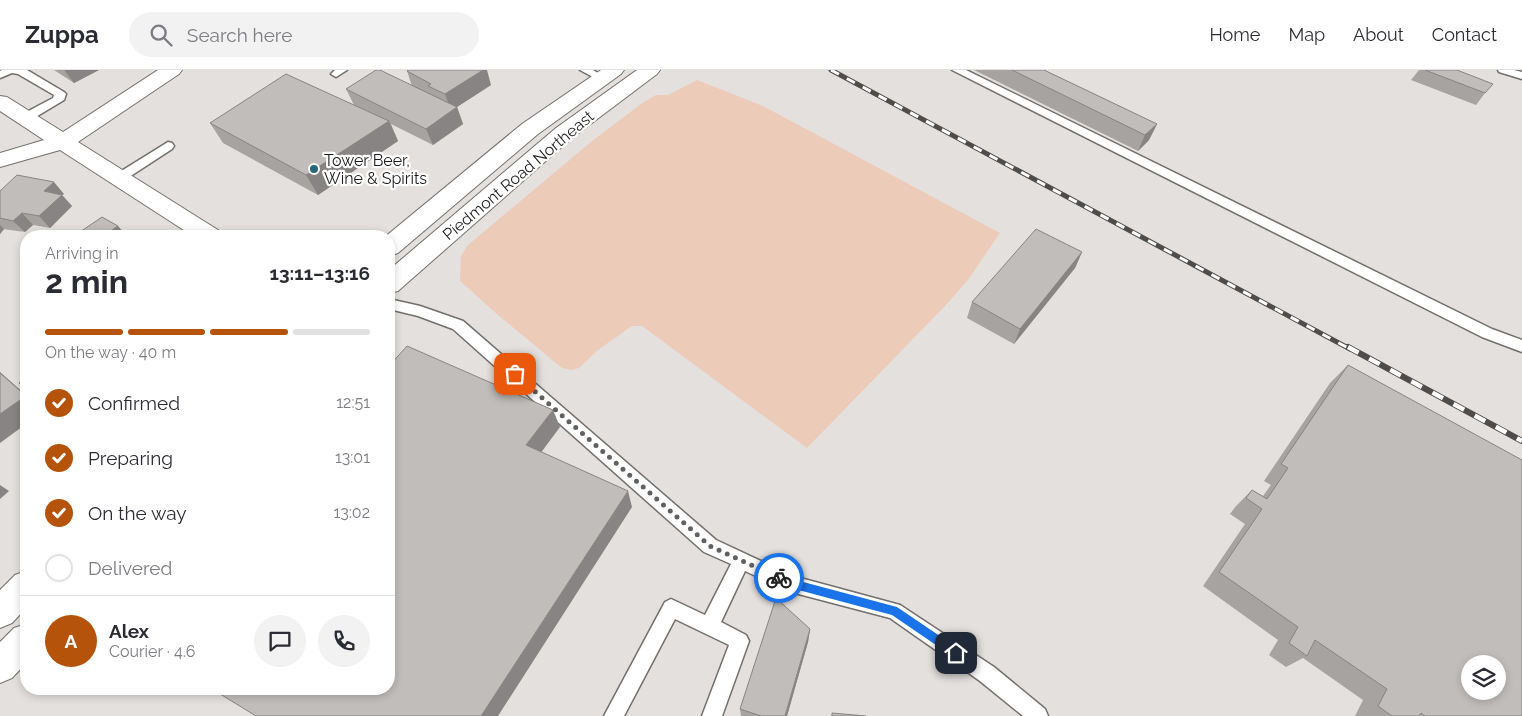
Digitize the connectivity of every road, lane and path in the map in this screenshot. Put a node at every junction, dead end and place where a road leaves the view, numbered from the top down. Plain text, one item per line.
1 (172, 70) edge
2 (650, 70) edge
3 (958, 70) edge
4 (1503, 70) edge
5 (601, 73) edge
6 (0, 74) edge
7 (1522, 76) edge
8 (0, 102) edge
9 (26, 118) junction
10 (63, 142) junction
11 (168, 146) dead end
12 (0, 160) edge
13 (119, 178) junction
14 (201, 230) edge
15 (395, 242) edge
16 (395, 279) edge
17 (395, 305) edge
18 (1522, 346) edge
19 (741, 561) junction
20 (20, 592) edge
21 (0, 612) edge
22 (709, 626) junction
23 (20, 646) edge
24 (0, 666) edge
25 (614, 716) edge
26 (712, 716) edge
27 (1038, 716) edge

1 - 10 main road
2 - 16 main road, Piedmont Road Northeast
3 - 18 lane
4 - 7 lane
5 - 15 main road, Piedmont Road Northeast
6 - 9 lane
8 - 9 main road
9 - 10 main road
10 - 12 main road
10 - 13 main road
11 - 13 lane
13 - 14 main road
17 - 19 lane
19 - 22 lane
19 - 27 lane
20 - 21 main road
22 - 25 lane
22 - 26 lane
23 - 24 main road

